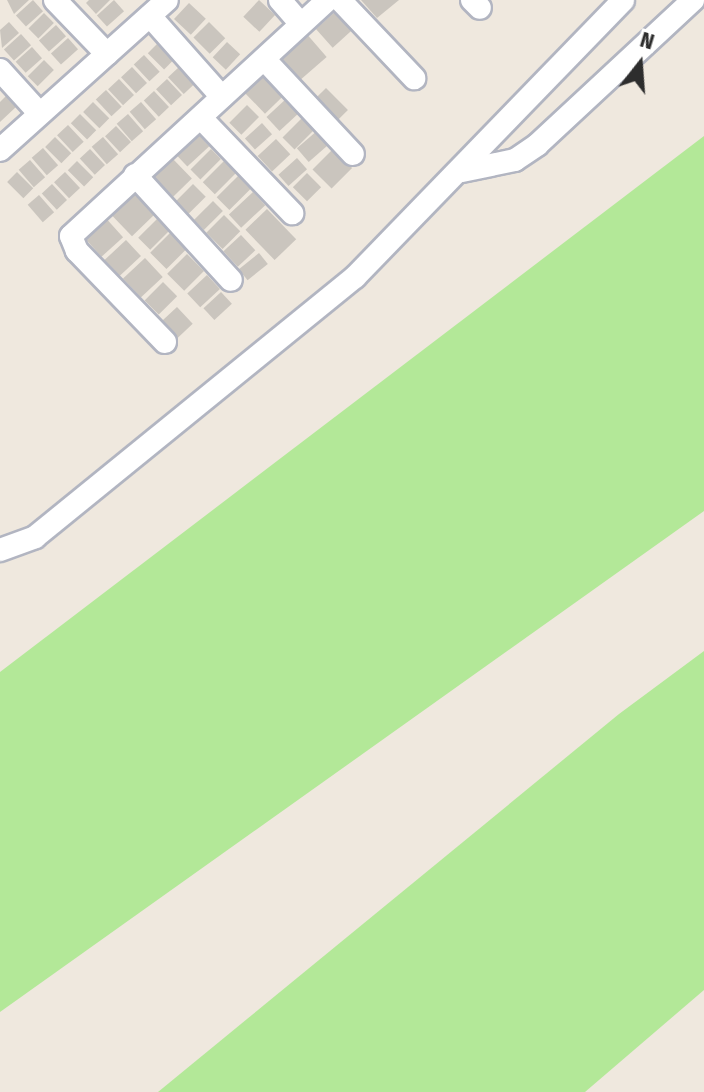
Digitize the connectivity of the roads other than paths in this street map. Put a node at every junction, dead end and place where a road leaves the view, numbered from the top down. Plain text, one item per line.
1 (55, 0) edge
2 (280, 0) edge
3 (328, 0) edge
4 (340, 0) edge
5 (623, 0) edge
6 (693, 0) edge
7 (159, 8) edge
8 (300, 23) junction
9 (107, 54) junction
10 (264, 59) junction
11 (0, 70) edge
12 (414, 78) dead end
13 (222, 97) junction
14 (40, 114) junction
15 (201, 118) junction
16 (0, 150) edge
17 (353, 154) dead end
18 (462, 171) junction
19 (135, 175) junction
20 (292, 213) dead end
21 (231, 280) dead end
22 (165, 342) dead end
23 (0, 550) edge

1 - 9 street
2 - 8 street
3 - 8 street
4 - 12 street
5 - 18 street
6 - 18 street
7 - 9 street
7 - 13 street
8 - 10 street
9 - 14 street
10 - 13 street
10 - 17 street
11 - 14 street
13 - 15 street
14 - 16 street
15 - 19 street
15 - 20 street
18 - 23 street
19 - 21 street
19 - 22 street

